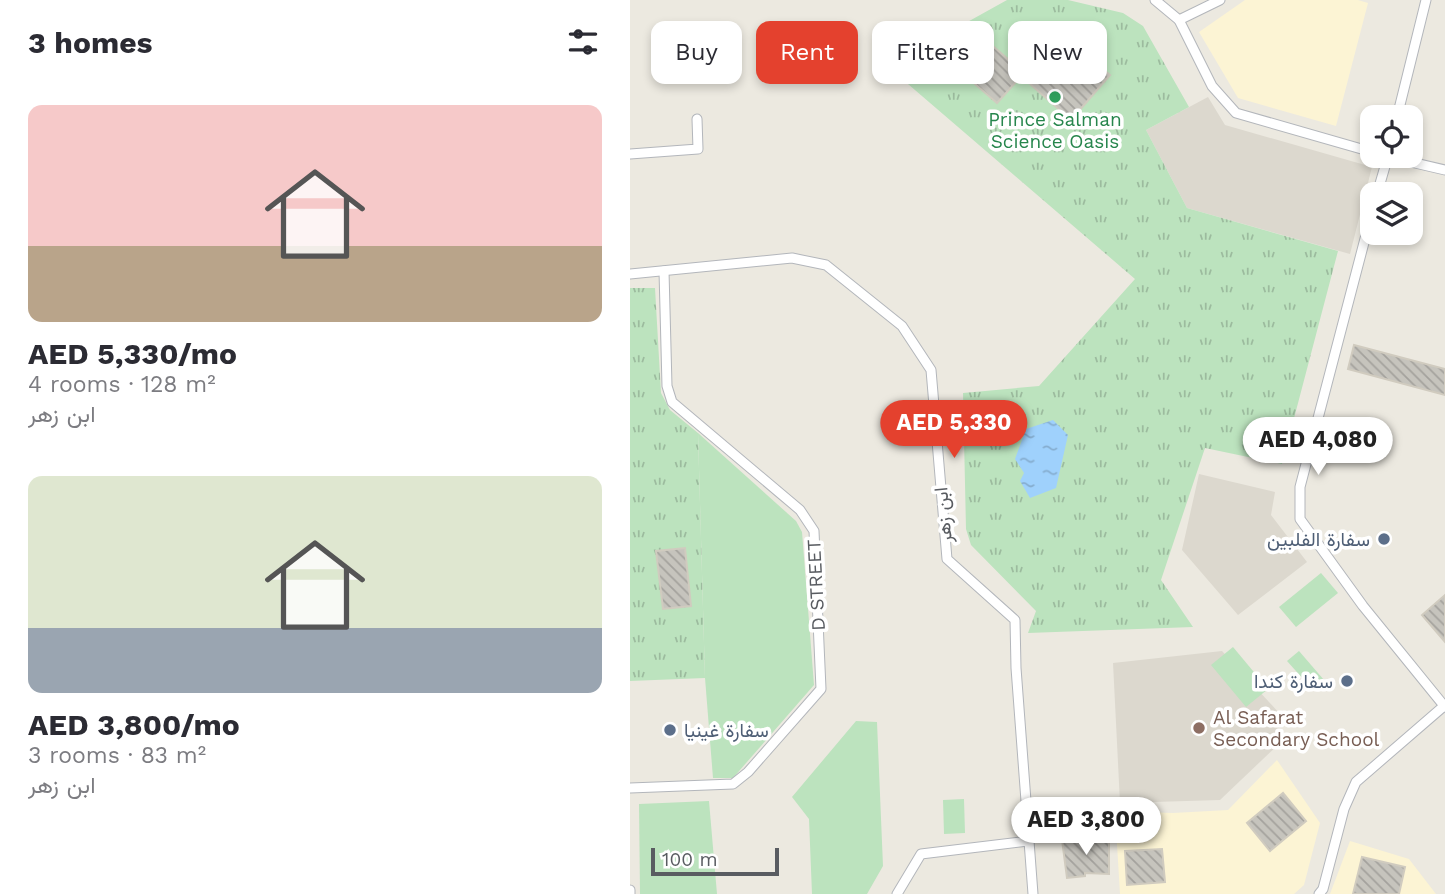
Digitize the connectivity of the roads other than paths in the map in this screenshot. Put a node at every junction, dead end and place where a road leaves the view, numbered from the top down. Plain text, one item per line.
1 (1155, 0) edge
2 (1220, 0) edge
3 (1426, 0) edge
4 (1179, 20) junction
5 (1400, 105) edge
6 (697, 119) dead end
7 (1360, 149) edge
8 (630, 154) edge
9 (1423, 165) edge
10 (1445, 170) edge
11 (1363, 245) edge
12 (664, 271) junction
13 (630, 274) edge
14 (1444, 707) edge
15 (630, 788) edge
16 (1028, 841) junction
17 (897, 894) edge
18 (1033, 894) edge
19 (1320, 894) edge

1 - 4 street
2 - 4 street
3 - 5 street
4 - 7 street
6 - 8 street
9 - 10 street
11 - 14 street
12 - 13 street, ابن زهر
12 - 15 street, D STREET
12 - 16 street, ابن زهر
14 - 19 street
16 - 17 street
16 - 18 street, ابن زهر

